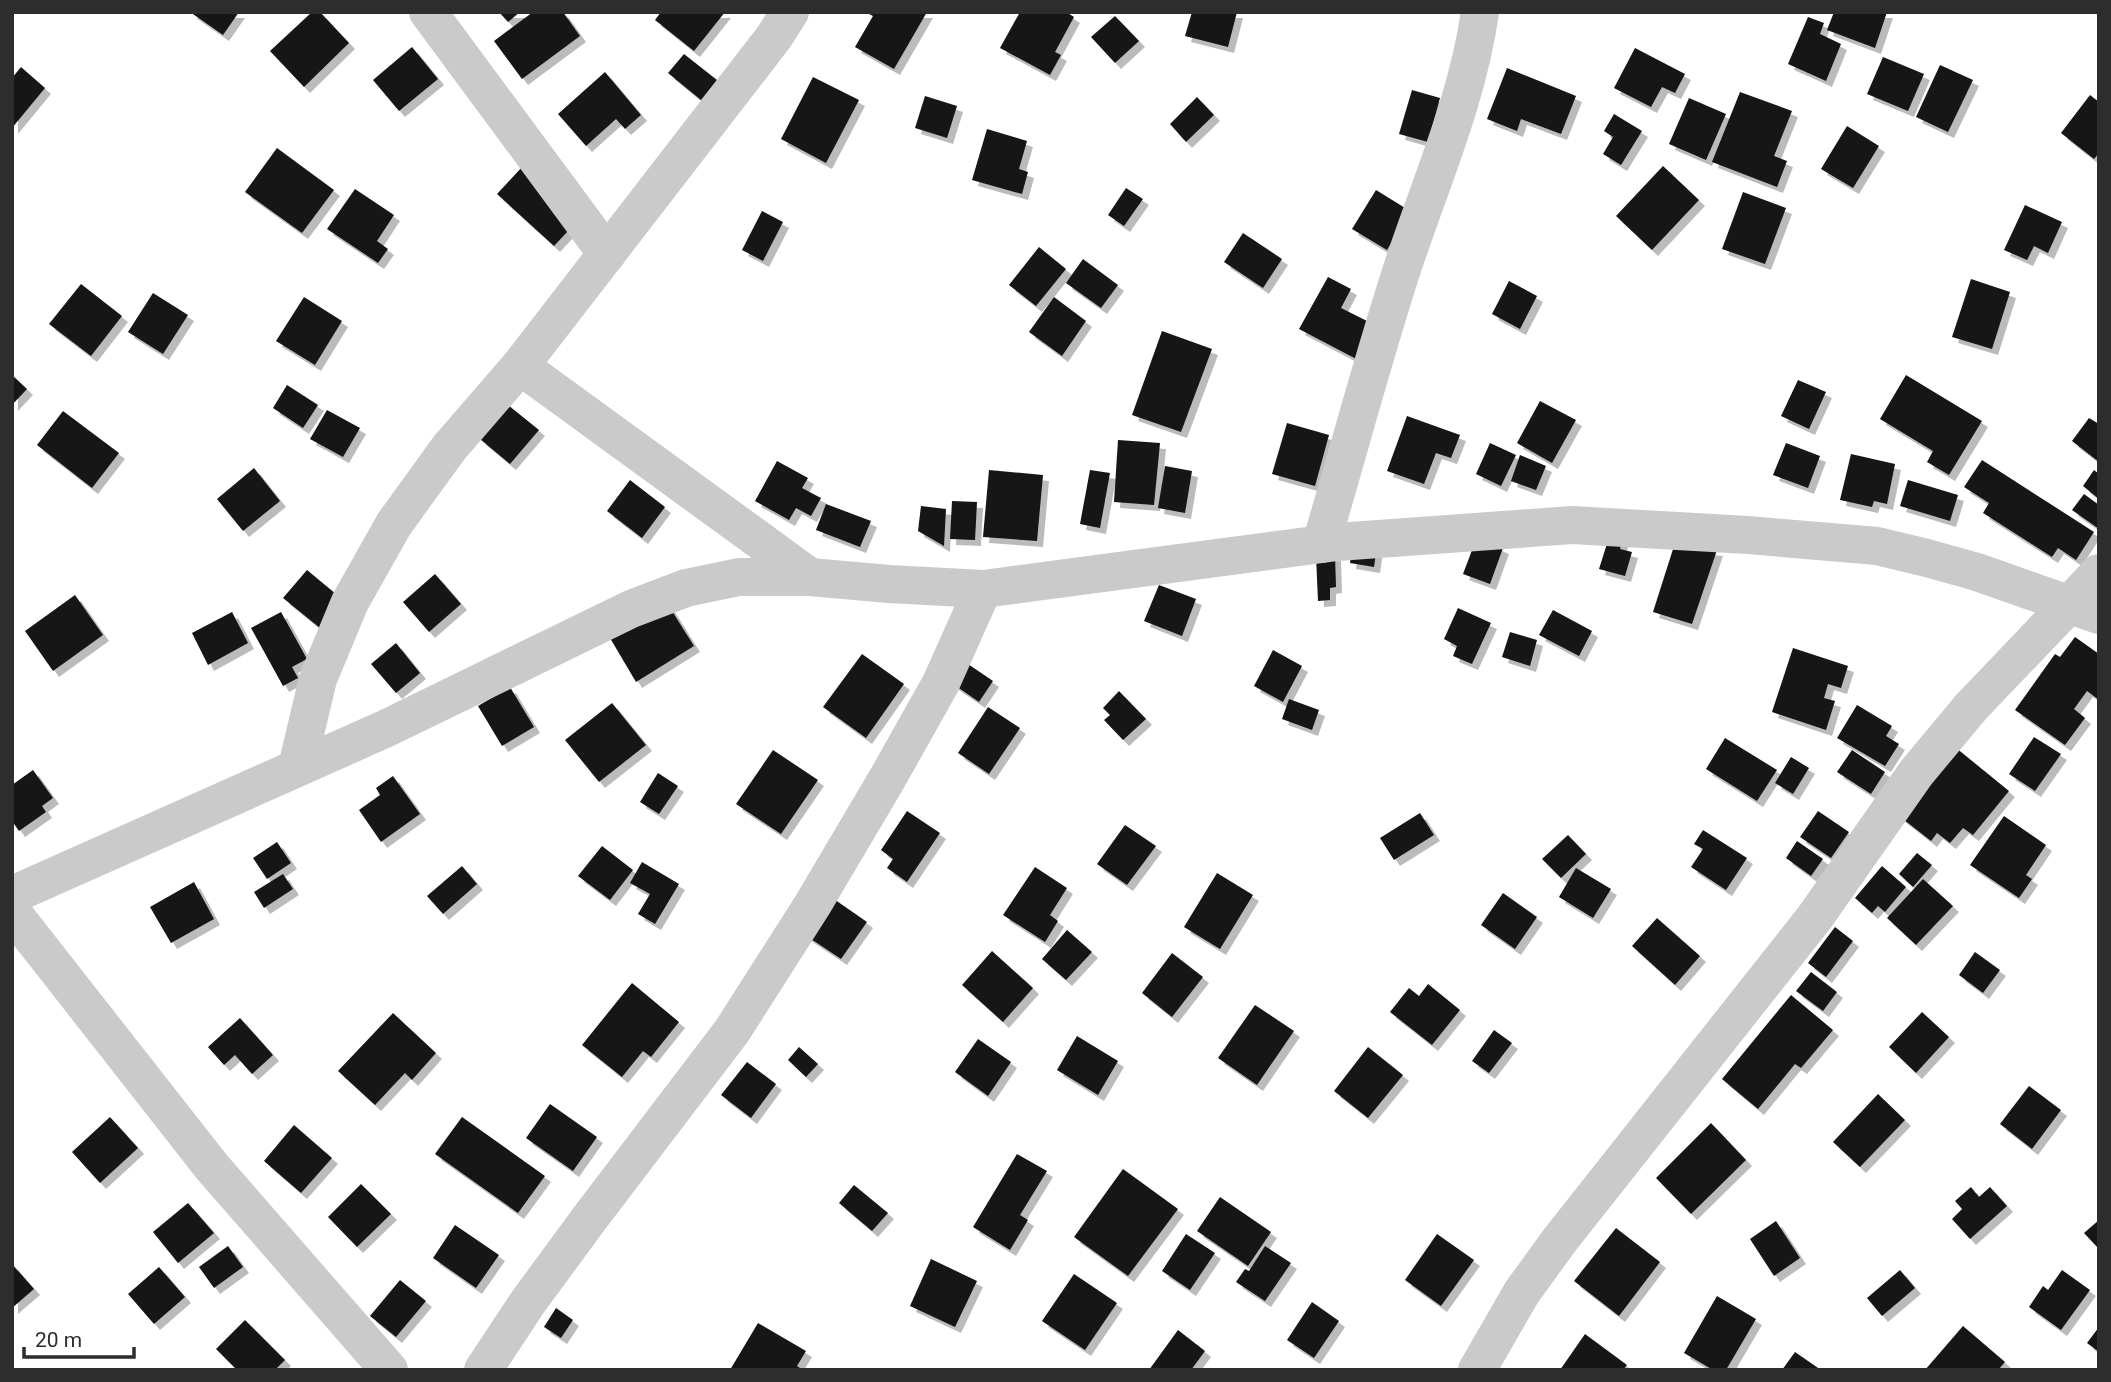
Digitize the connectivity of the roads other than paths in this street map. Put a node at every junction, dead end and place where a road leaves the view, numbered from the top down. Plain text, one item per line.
1 (428, 12) edge
2 (790, 12) edge
3 (1480, 12) edge
4 (607, 254) junction
5 (520, 366) junction
6 (1321, 544) junction
7 (2099, 573) edge
8 (810, 577) junction
9 (984, 589) junction
10 (2083, 610) edge
11 (297, 768) junction
12 (12, 895) edge
13 (12, 912) edge
14 (389, 1370) edge
15 (483, 1370) edge
16 (1477, 1370) edge

1 - 4 street
2 - 4 street
3 - 6 street
4 - 5 street
5 - 8 street
5 - 11 street
6 - 9 street
6 - 10 street
7 - 10 street
8 - 9 street
8 - 11 street
9 - 15 street
10 - 16 street
11 - 12 street
13 - 14 street

